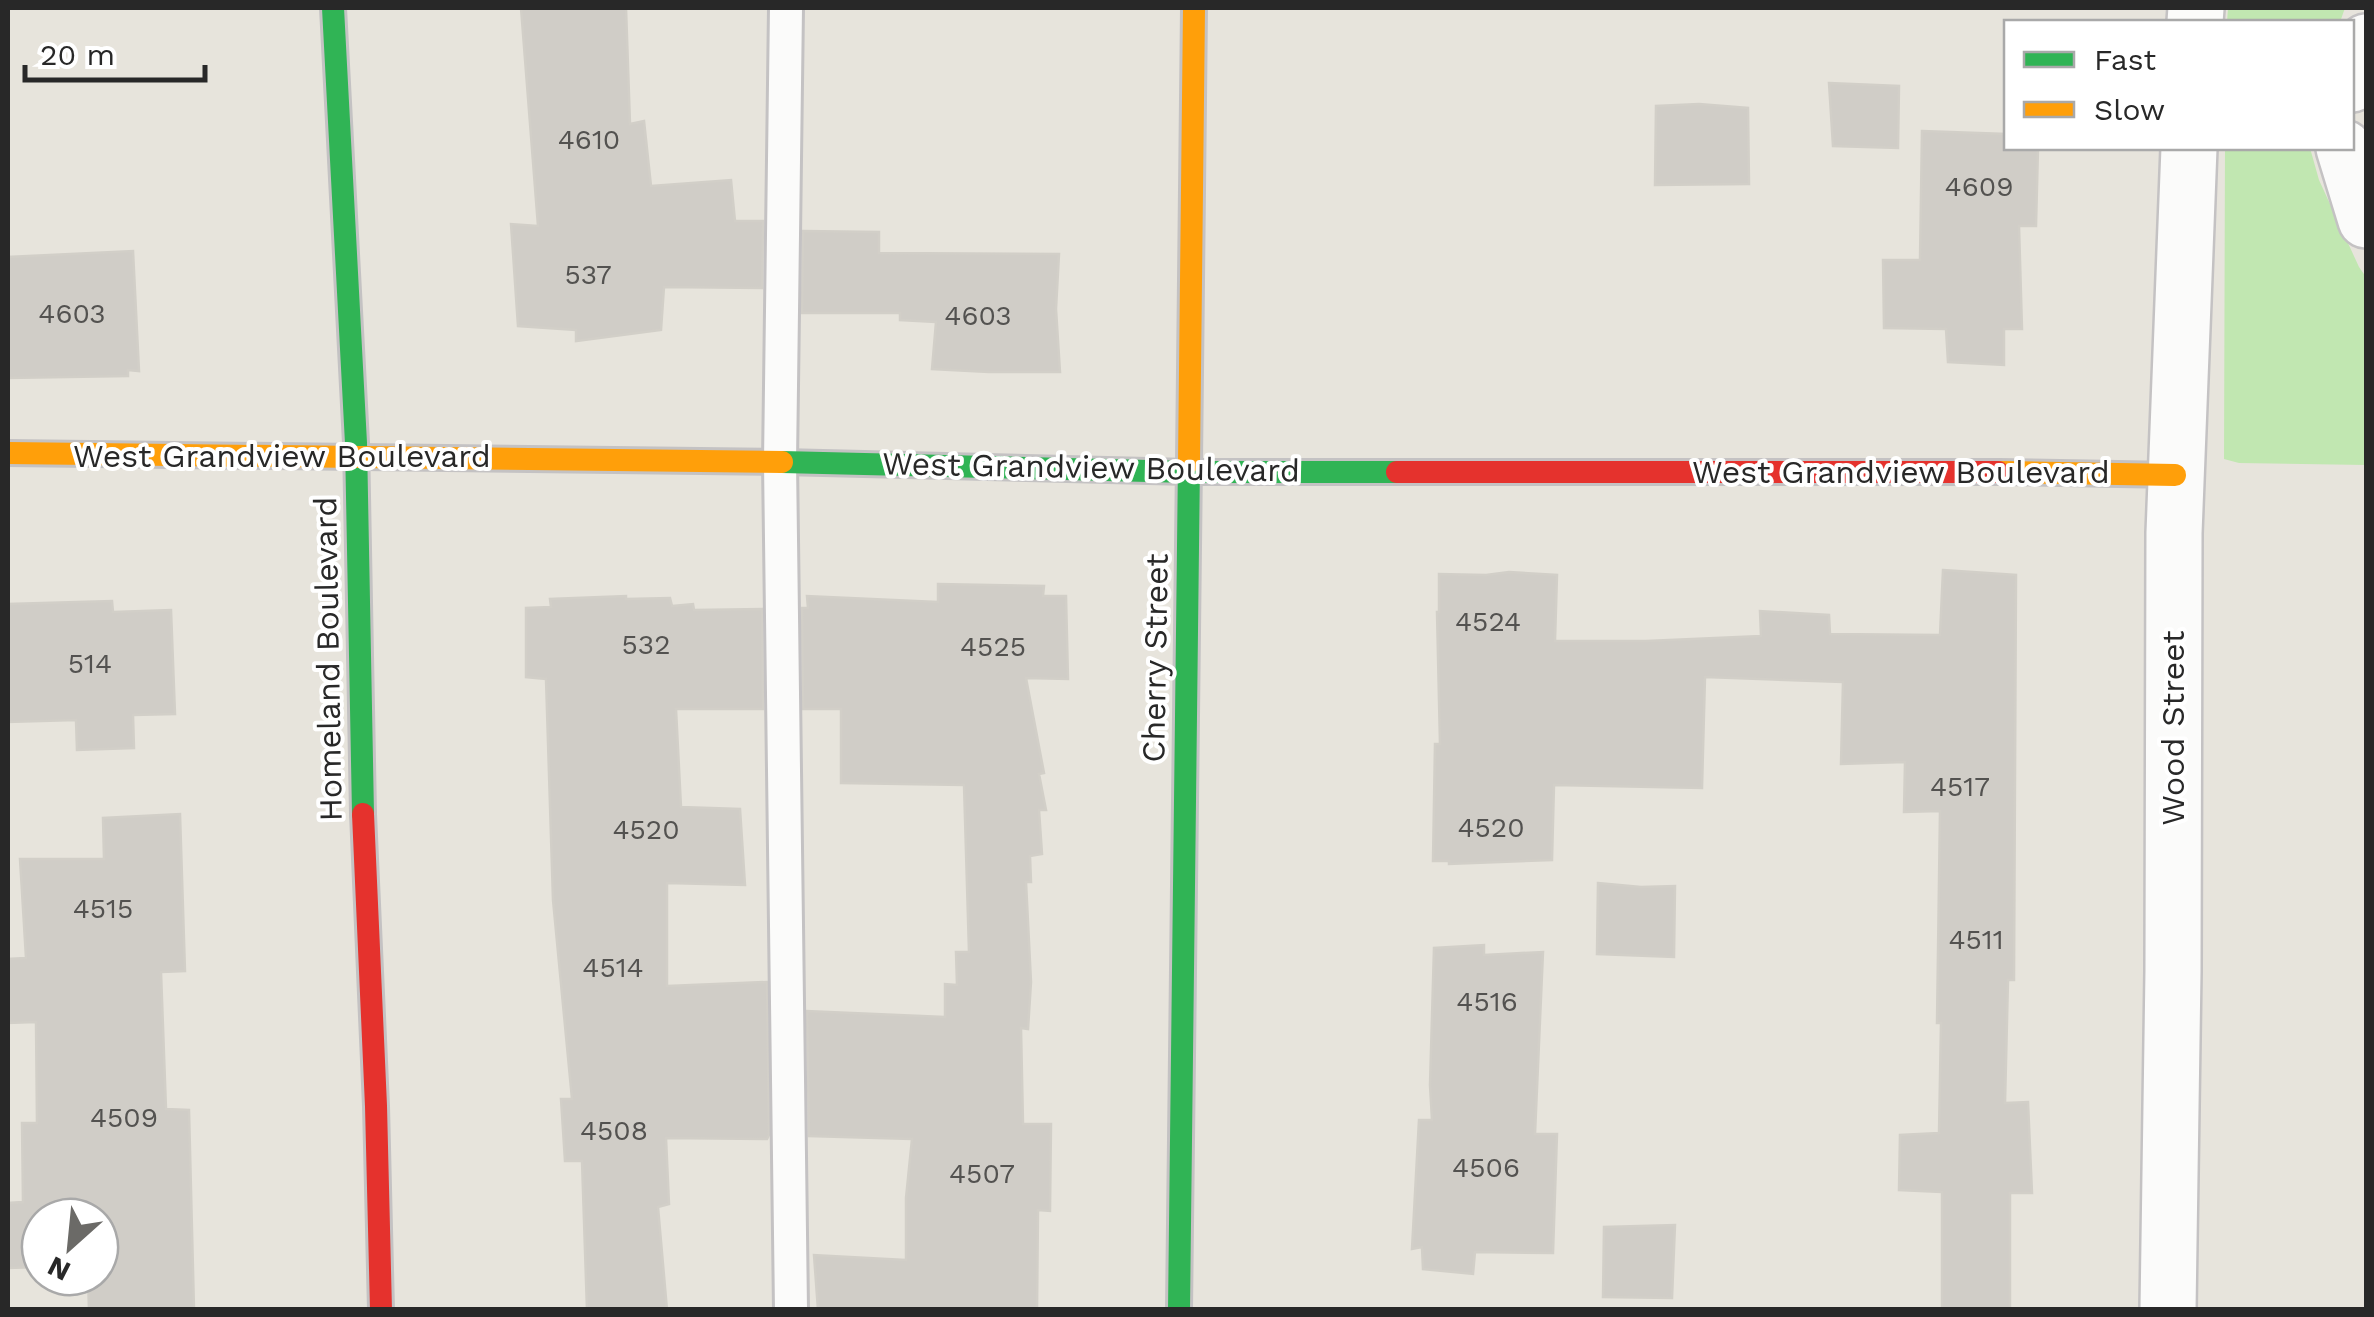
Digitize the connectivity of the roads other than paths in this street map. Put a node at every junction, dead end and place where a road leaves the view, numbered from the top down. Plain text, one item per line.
1 (333, 8) edge
2 (786, 8) edge
3 (1194, 8) edge
4 (2366, 42) edge
5 (2354, 78) edge
6 (2189, 150) edge
7 (2345, 150) edge
8 (2366, 220) edge
9 (8, 454) edge
10 (357, 456) junction
11 (780, 462) junction
12 (1189, 472) junction
13 (2175, 475) junction
14 (381, 1310) edge
15 (792, 1310) edge
16 (1179, 1310) edge
17 (2168, 1310) edge

1 - 10 street, Homeland Boulevard
2 - 11 lane
3 - 12 street, Cherry Street
4 - 5 street
6 - 13 street, Wood Street
7 - 8 street
9 - 10 street, West Grandview Boulevard
10 - 11 street, West Grandview Boulevard
10 - 14 street, Homeland Boulevard
11 - 12 street, West Grandview Boulevard
11 - 15 lane
12 - 13 street, West Grandview Boulevard
12 - 16 street, Cherry Street
13 - 17 street, Wood Street

